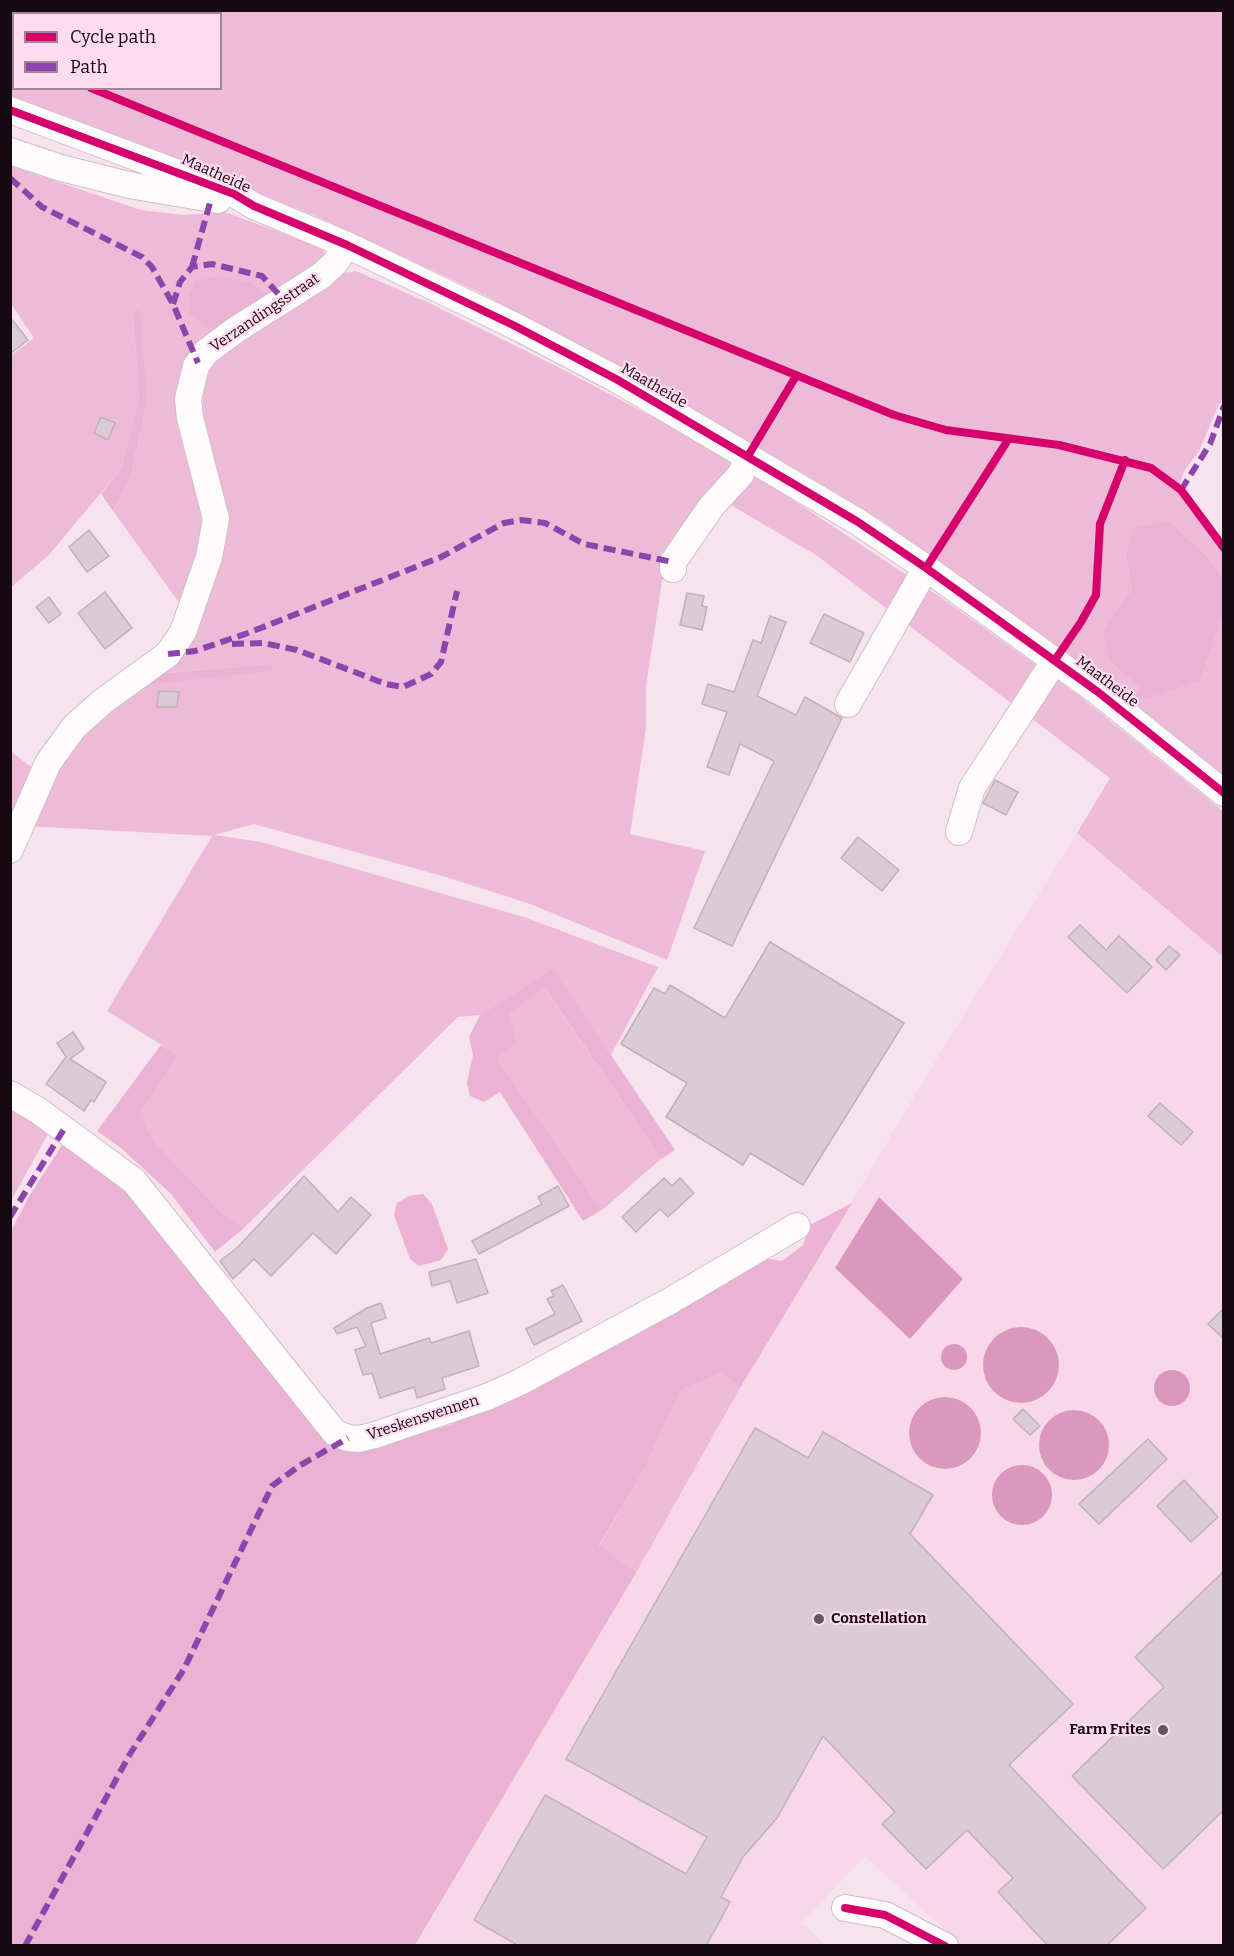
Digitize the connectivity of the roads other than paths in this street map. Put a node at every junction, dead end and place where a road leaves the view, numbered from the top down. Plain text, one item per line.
1 (10, 110) edge
2 (10, 151) edge
3 (160, 165) junction
4 (155, 190) junction
5 (254, 206) junction
6 (347, 245) junction
7 (748, 456) junction
8 (926, 568) junction
9 (673, 569) dead end
10 (1055, 660) junction
11 (848, 704) dead end
12 (1224, 793) edge
13 (959, 832) dead end
14 (10, 850) edge
15 (10, 1094) edge
16 (797, 1226) dead end
17 (845, 1908) dead end
18 (945, 1946) edge

1 - 3 street, Maatheide
2 - 4 street, Maatheide
3 - 4 street
3 - 5 street, Maatheide
4 - 5 street, Maatheide
5 - 6 street, Maatheide
6 - 7 street, Maatheide
6 - 14 street, Verzandingsstraat
7 - 8 street, Maatheide
7 - 9 street
8 - 10 street, Maatheide
8 - 11 street
10 - 12 street, Maatheide
10 - 13 street
15 - 16 street, Vreskensvennen
17 - 18 street

